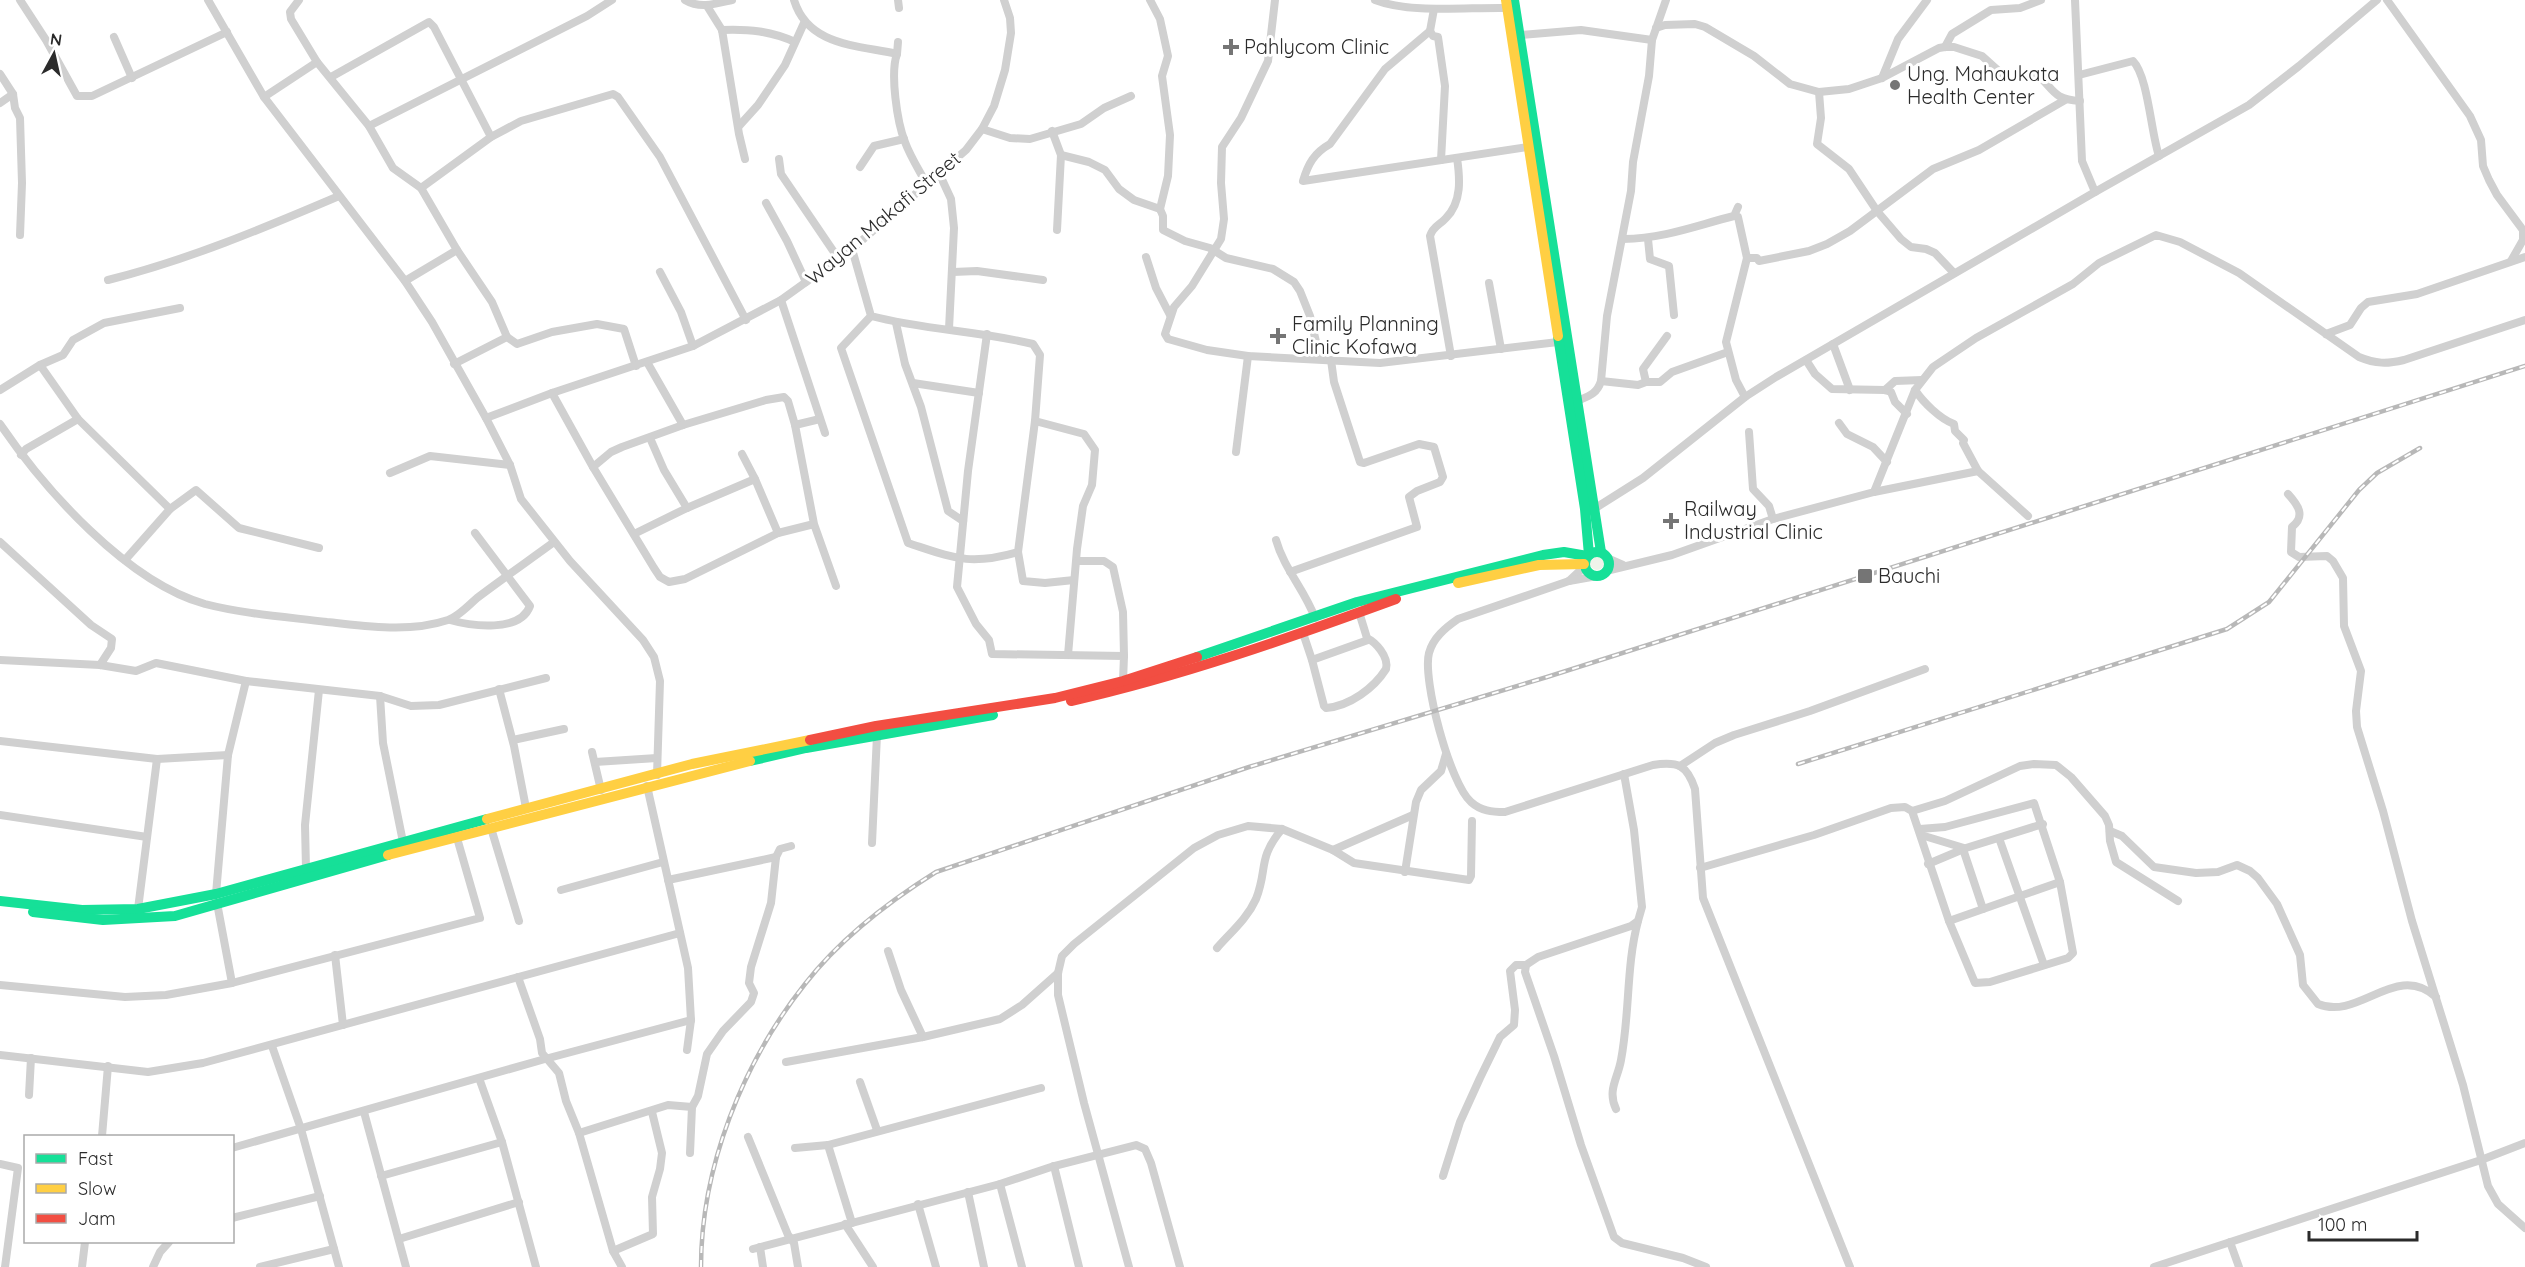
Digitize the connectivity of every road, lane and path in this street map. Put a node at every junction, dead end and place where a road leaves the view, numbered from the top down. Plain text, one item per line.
1 (20, 0) edge
2 (208, 0) edge
3 (299, 0) edge
4 (612, 0) edge
5 (685, 0) edge
6 (732, 0) edge
7 (794, 0) edge
8 (1004, 0) edge
9 (1150, 0) edge
10 (1275, 0) edge
11 (1375, 0) edge
12 (1666, 0) edge
13 (1927, 0) edge
14 (2041, 0) edge
15 (2075, 0) edge
16 (2377, 0) edge
17 (2387, 0) edge
18 (1509, 3) edge
19 (707, 6) junction
20 (1434, 9) junction
21 (804, 23) junction
22 (1656, 28) junction
23 (722, 30) junction
24 (1430, 31) junction
25 (227, 32) junction
26 (1521, 35) junction
27 (114, 37) dead end
28 (1652, 40) junction
29 (795, 42) junction
30 (898, 42) dead end
31 (1945, 47) junction
32 (897, 54) junction
33 (317, 62) junction
34 (0, 74) edge
35 (2079, 75) junction
36 (331, 77) junction
37 (132, 78) junction
38 (1882, 78) junction
39 (460, 81) junction
40 (1819, 92) junction
41 (13, 94) junction
42 (1131, 96) dead end
43 (264, 97) junction
44 (2065, 100) junction
45 (2080, 101) junction
46 (0, 104) edge
47 (369, 126) junction
48 (739, 126) junction
49 (982, 129) junction
50 (1052, 131) junction
51 (491, 138) junction
52 (904, 139) junction
53 (1528, 147) junction
54 (1062, 156) junction
55 (2159, 156) junction
56 (1457, 158) junction
57 (746, 159) dead end
58 (779, 159) dead end
59 (1442, 160) junction
60 (860, 167) dead end
61 (939, 173) junction
62 (926, 183) junction
63 (421, 188) junction
64 (2095, 192) junction
65 (339, 196) junction
66 (766, 203) dead end
67 (1738, 207) dead end
68 (1160, 209) junction
69 (1877, 211) junction
70 (1738, 217) dead end
71 (1057, 230) dead end
72 (20, 235) dead end
73 (1623, 239) junction
74 (1648, 239) junction
75 (852, 249) junction
76 (457, 250) junction
77 (1215, 251) junction
78 (1146, 257) dead end
79 (2525, 257) edge
80 (838, 258) junction
81 (1747, 258) junction
82 (2511, 261) junction
83 (660, 272) dead end
84 (952, 272) junction
85 (1954, 273) junction
86 (108, 280) dead end
87 (1043, 280) dead end
88 (405, 282) junction
89 (806, 282) junction
90 (1489, 283) dead end
91 (781, 300) junction
92 (180, 308) dead end
93 (1170, 315) junction
94 (1674, 315) dead end
95 (871, 316) junction
96 (746, 320) junction
97 (2525, 320) edge
98 (896, 323) junction
99 (949, 329) junction
100 (987, 334) junction
101 (2326, 334) junction
102 (1667, 336) dead end
103 (507, 337) junction
104 (1558, 342) junction
105 (1833, 344) junction
106 (693, 346) junction
107 (1501, 350) junction
108 (1728, 352) junction
109 (1248, 356) junction
110 (1450, 357) junction
111 (1320, 359) junction
112 (1331, 360) junction
113 (1806, 360) junction
114 (647, 362) junction
115 (454, 364) junction
116 (40, 365) junction
117 (636, 366) junction
118 (1922, 380) junction
119 (1601, 381) junction
120 (1646, 382) junction
121 (913, 383) junction
122 (0, 390) edge
123 (1850, 390) junction
124 (1885, 390) junction
125 (1915, 390) junction
126 (552, 393) junction
127 (979, 393) junction
128 (1745, 397) junction
129 (1577, 400) junction
130 (1907, 414) junction
131 (486, 418) junction
132 (78, 419) junction
133 (820, 419) junction
134 (1035, 421) junction
135 (1839, 423) dead end
136 (0, 424) edge
137 (683, 425) junction
138 (795, 425) junction
139 (1749, 432) dead end
140 (825, 433) dead end
141 (650, 438) junction
142 (1236, 452) dead end
143 (742, 454) dead end
144 (21, 455) junction
145 (1887, 462) junction
146 (510, 465) junction
147 (593, 467) junction
148 (1978, 471) junction
149 (390, 473) dead end
150 (755, 479) junction
151 (1874, 492) junction
152 (2288, 494) dead end
153 (687, 508) junction
154 (1594, 508) junction
155 (170, 509) junction
156 (2028, 516) dead end
157 (1773, 519) junction
158 (963, 521) junction
159 (814, 524) junction
160 (475, 533) dead end
161 (778, 533) junction
162 (634, 534) junction
163 (1275, 540) dead end
164 (0, 542) edge
165 (554, 542) junction
166 (319, 548) dead end
167 (1018, 552) junction
168 (1604, 555) junction
169 (125, 560) junction
170 (961, 560) junction
171 (1586, 560) junction
172 (1077, 561) junction
173 (1623, 565) junction
174 (1290, 572) junction
175 (1602, 574) junction
176 (509, 575) junction
177 (1074, 580) junction
178 (1569, 581) junction
179 (836, 586) dead end
180 (1359, 612) junction
181 (1315, 618) junction
182 (450, 620) junction
183 (1303, 633) junction
184 (1368, 640) junction
185 (1068, 656) junction
186 (1124, 656) junction
187 (0, 660) edge
188 (1312, 660) junction
189 (100, 666) junction
190 (1925, 669) dead end
191 (546, 678) dead end
192 (246, 681) junction
193 (1116, 686) junction
194 (499, 689) junction
195 (320, 690) junction
196 (380, 696) junction
197 (564, 729) dead end
198 (878, 735) junction
199 (513, 740) junction
200 (0, 741) edge
201 (789, 748) junction
202 (592, 752) dead end
203 (1446, 754) junction
204 (228, 755) junction
205 (657, 758) junction
206 (157, 759) junction
207 (595, 762) junction
208 (1680, 766) junction
209 (1624, 774) junction
210 (657, 775) junction
211 (647, 786) junction
212 (601, 790) junction
213 (526, 808) junction
214 (1912, 810) junction
215 (0, 815) edge
216 (1413, 815) junction
217 (1472, 821) dead end
218 (2043, 824) junction
219 (491, 828) junction
220 (1282, 829) junction
221 (2110, 831) junction
222 (1921, 832) junction
223 (147, 837) junction
224 (456, 838) junction
225 (1999, 838) junction
226 (403, 842) junction
227 (872, 843) dead end
228 (792, 846) dead end
229 (1964, 849) junction
230 (1333, 850) junction
231 (776, 857) junction
232 (663, 862) junction
233 (1928, 864) junction
234 (1700, 868) junction
235 (306, 869) junction
236 (1405, 872) junction
237 (668, 880) junction
238 (2060, 882) junction
239 (561, 890) dead end
240 (2020, 896) junction
241 (216, 898) junction
242 (2178, 901) dead end
243 (0, 902) edge
244 (0, 908) edge
245 (138, 909) junction
246 (1983, 909) junction
247 (519, 921) dead end
248 (1638, 921) junction
249 (1949, 921) junction
250 (680, 933) junction
251 (1217, 948) dead end
252 (888, 951) dead end
253 (335, 955) junction
254 (1526, 965) junction
255 (2044, 965) junction
256 (1058, 973) junction
257 (518, 977) junction
258 (232, 983) junction
259 (0, 985) edge
260 (2436, 997) junction
261 (691, 1020) junction
262 (343, 1025) junction
263 (923, 1037) junction
264 (272, 1046) junction
265 (687, 1050) dead end
266 (0, 1055) edge
267 (31, 1058) junction
268 (545, 1059) junction
269 (786, 1062) dead end
270 (108, 1066) junction
271 (479, 1078) junction
272 (860, 1082) dead end
273 (1041, 1088) dead end
274 (29, 1095) dead end
275 (692, 1107) junction
276 (1616, 1109) dead end
277 (364, 1112) junction
278 (652, 1112) junction
279 (301, 1129) junction
280 (876, 1130) junction
281 (579, 1133) junction
282 (102, 1135) edge
283 (748, 1137) dead end
284 (502, 1142) junction
285 (2525, 1143) edge
286 (828, 1145) junction
287 (234, 1147) edge
288 (795, 1148) dead end
289 (690, 1153) dead end
290 (1099, 1156) junction
291 (2481, 1160) junction
292 (0, 1164) edge
293 (1054, 1166) junction
294 (381, 1176) junction
295 (1443, 1176) dead end
296 (1000, 1184) junction
297 (968, 1192) junction
298 (320, 1196) junction
299 (519, 1202) junction
300 (918, 1204) junction
301 (234, 1218) edge
302 (849, 1223) junction
303 (2525, 1228) edge
304 (399, 1239) junction
305 (790, 1239) junction
306 (2229, 1242) junction
307 (85, 1243) edge
308 (169, 1243) edge
309 (334, 1249) junction
310 (613, 1251) junction
311 (6, 1267) edge
312 (82, 1267) edge
313 (153, 1267) edge
314 (260, 1267) edge
315 (339, 1267) edge
316 (406, 1267) edge
317 (535, 1267) edge
318 (621, 1267) edge
319 (763, 1267) edge
320 (798, 1267) edge
321 (873, 1267) edge
322 (936, 1267) edge
323 (984, 1267) edge
324 (1022, 1267) edge
325 (1079, 1267) edge
326 (1130, 1267) edge
327 (1180, 1267) edge
328 (1706, 1267) edge
329 (1850, 1267) edge
330 (2154, 1267) edge
331 (2239, 1267) edge

1 - 37 street
2 - 25 street
3 - 33 street
4 - 39 street
5 - 19 street
6 - 19 street
7 - 21 street
8 - 49 street, Wayan Makafi Street
9 - 68 street
10 - 77 street
11 - 20 street
12 - 22 street
13 - 38 street
14 - 31 street
15 - 35 street
16 - 55 street
17 - 82 street
18 - 20 street
18 - 26 street
18 - 53 street
19 - 23 street
20 - 24 street
21 - 29 street
21 - 32 street
22 - 28 street
22 - 40 street
23 - 29 street
23 - 48 street
24 - 59 street
24 - 59 street
25 - 37 street
25 - 43 street
26 - 28 street
26 - 129 street
27 - 37 street
28 - 73 street
29 - 48 street
30 - 32 street
31 - 38 street
31 - 44 street
32 - 52 street
33 - 36 street
33 - 43 street
34 - 41 street
35 - 45 street
35 - 55 street
36 - 39 street
36 - 47 street
38 - 40 street
39 - 47 street
39 - 51 street
40 - 69 street
41 - 46 street
41 - 72 street
42 - 50 street
43 - 65 street
44 - 45 street
44 - 69 street
45 - 64 street
47 - 63 street
48 - 57 street
49 - 50 street
49 - 61 street, Wayan Makafi Street
50 - 54 street
51 - 63 street
51 - 96 street
52 - 60 street
52 - 62 street
53 - 56 street
53 - 104 street
54 - 68 street
54 - 71 street
55 - 64 street
56 - 59 street
56 - 110 street
58 - 80 street
61 - 62 street, Wayan Makafi Street
61 - 84 street
62 - 75 street, Wayan Makafi Street
63 - 76 street
64 - 85 street
65 - 86 street
65 - 88 street
66 - 89 street
67 - 74 street
68 - 77 street
69 - 81 street
69 - 85 street
70 - 81 street
73 - 74 street
73 - 119 street
74 - 94 street
75 - 80 street, Wayan Makafi Street
75 - 95 street
76 - 88 street
76 - 103 street
77 - 93 street
77 - 111 street
78 - 93 street
79 - 82 street
80 - 89 street, Wayan Makafi Street
81 - 108 street
82 - 101 street
83 - 106 street
84 - 87 street
84 - 99 street
85 - 105 street
88 - 115 street
89 - 91 street, Wayan Makafi Street
90 - 107 street
91 - 96 street, Wayan Makafi Street
91 - 133 street
92 - 116 street
93 - 109 street
95 - 98 street
95 - 170 street
96 - 106 street, Wayan Makafi Street
97 - 101 street
98 - 99 street
98 - 121 street
99 - 100 street
100 - 127 street
100 - 134 street
101 - 118 street
102 - 120 street
103 - 115 street
103 - 117 street
104 - 107 street
104 - 171 street
105 - 113 street
105 - 123 street
106 - 114 street, Wayan Makafi Street
107 - 110 street
108 - 120 street
108 - 128 street
109 - 111 street
109 - 142 street
110 - 112 street
111 - 112 street
112 - 174 street
113 - 123 street
113 - 128 street
114 - 117 street, Wayan Makafi Street
114 - 137 street
115 - 131 street
116 - 122 street
116 - 132 street
117 - 126 street, Wayan Makafi Street
118 - 124 street
118 - 125 street
119 - 120 street
119 - 129 street
121 - 127 street
121 - 158 street
123 - 124 street
124 - 130 street
125 - 130 street
125 - 148 street
126 - 131 street, Wayan Makafi Street
126 - 147 street
127 - 158 street
128 - 154 street
129 - 154 street
130 - 145 street
131 - 146 street
132 - 144 street
132 - 155 street
133 - 138 street
133 - 140 street
134 - 167 street
134 - 172 street
135 - 145 street
136 - 144 street
137 - 138 street
137 - 141 street
138 - 159 street
139 - 157 street
141 - 147 street
141 - 153 street
143 - 150 street
144 - 169 street
145 - 151 street
146 - 149 street
146 - 165 street
147 - 162 street
148 - 151 street
148 - 156 street
150 - 153 street
150 - 161 street
151 - 157 street
152 - 260 street
153 - 162 street
154 - 168 street
155 - 166 street
155 - 169 street
157 - 173 street
158 - 170 street
159 - 161 street
159 - 179 street
160 - 176 street
161 - 162 street
163 - 174 street
164 - 189 street
165 - 176 street
165 - 205 street
167 - 170 street
167 - 177 street
168 - 171 street
168 - 173 street
168 - 175 street
169 - 182 street
170 - 185 street
171 - 175 street
171 - 178 street
171 - 180 street
171 - 181 street
172 - 177 street
172 - 186 street
173 - 175 street
174 - 181 street
175 - 178 street
176 - 182 street
176 - 182 street
177 - 185 street
178 - 203 street
180 - 183 street
180 - 184 street
181 - 193 street
183 - 188 street
183 - 193 street
184 - 188 street
184 - 188 street
185 - 186 street
186 - 193 street
187 - 189 street
189 - 192 street
190 - 208 street
191 - 194 street
192 - 195 street
192 - 204 street
193 - 198 street
193 - 201 street
194 - 196 street
194 - 199 street
195 - 196 street
195 - 235 street
196 - 226 street
197 - 199 street
198 - 201 street
198 - 227 street
199 - 213 street
200 - 206 street
201 - 210 street
201 - 211 street
202 - 207 street
203 - 209 street
203 - 216 street
204 - 206 street
204 - 241 street
205 - 207 street
205 - 210 street
206 - 223 street
207 - 212 street
208 - 209 street
208 - 234 street
209 - 248 street
210 - 212 street
211 - 219 street
211 - 232 street
212 - 213 street
213 - 226 street
214 - 221 street
214 - 222 street
214 - 234 street
215 - 223 street
216 - 230 street
216 - 236 street
217 - 236 street
218 - 222 street
218 - 225 street
218 - 238 street
219 - 224 street
219 - 247 street
220 - 230 street
220 - 251 street
220 - 256 street
221 - 242 street
221 - 260 street
222 - 229 street
222 - 233 street
223 - 245 street
224 - 241 street
224 - 253 street
225 - 229 street
225 - 240 street
226 - 235 street
228 - 231 street
229 - 233 street
229 - 246 street
230 - 236 street
231 - 237 street
231 - 275 street
232 - 237 street
232 - 239 street
233 - 249 street
234 - 329 street
235 - 241 street
237 - 250 street
238 - 240 street
238 - 255 street
240 - 246 street
240 - 255 street
241 - 244 street
241 - 245 street
241 - 258 street
243 - 245 street
246 - 249 street
248 - 254 street
248 - 276 street
249 - 255 street
250 - 257 street
250 - 261 street
252 - 263 street
253 - 258 street
253 - 262 street
254 - 295 street
254 - 328 street
256 - 263 street
256 - 290 street
257 - 262 street
257 - 268 street
258 - 259 street
260 - 291 street
261 - 265 street
261 - 268 street
262 - 264 street
263 - 269 street
264 - 270 street
264 - 279 street
266 - 267 street
267 - 270 street
267 - 274 street
268 - 271 street
268 - 281 street
270 - 282 street
271 - 277 street
271 - 284 street
272 - 280 street
273 - 280 street
275 - 278 street
275 - 289 street
277 - 279 street
277 - 294 street
278 - 281 street
278 - 310 street
279 - 287 street
279 - 298 street
280 - 286 street
281 - 310 street
283 - 305 street
284 - 294 street
284 - 299 street
285 - 291 street
286 - 288 street
286 - 302 street
290 - 293 street
290 - 326 street
290 - 327 street
291 - 303 street
291 - 306 street
292 - 311 street
293 - 296 street
293 - 325 street
294 - 304 street
296 - 297 street
296 - 324 street
297 - 300 street
297 - 323 street
298 - 301 street
298 - 309 street
299 - 304 street
299 - 317 street
300 - 302 street
300 - 322 street
302 - 305 street
302 - 321 street
304 - 316 street
305 - 319 street
305 - 320 street
306 - 330 street
306 - 331 street
307 - 312 street
308 - 313 street
309 - 314 street
309 - 315 street
310 - 318 street

